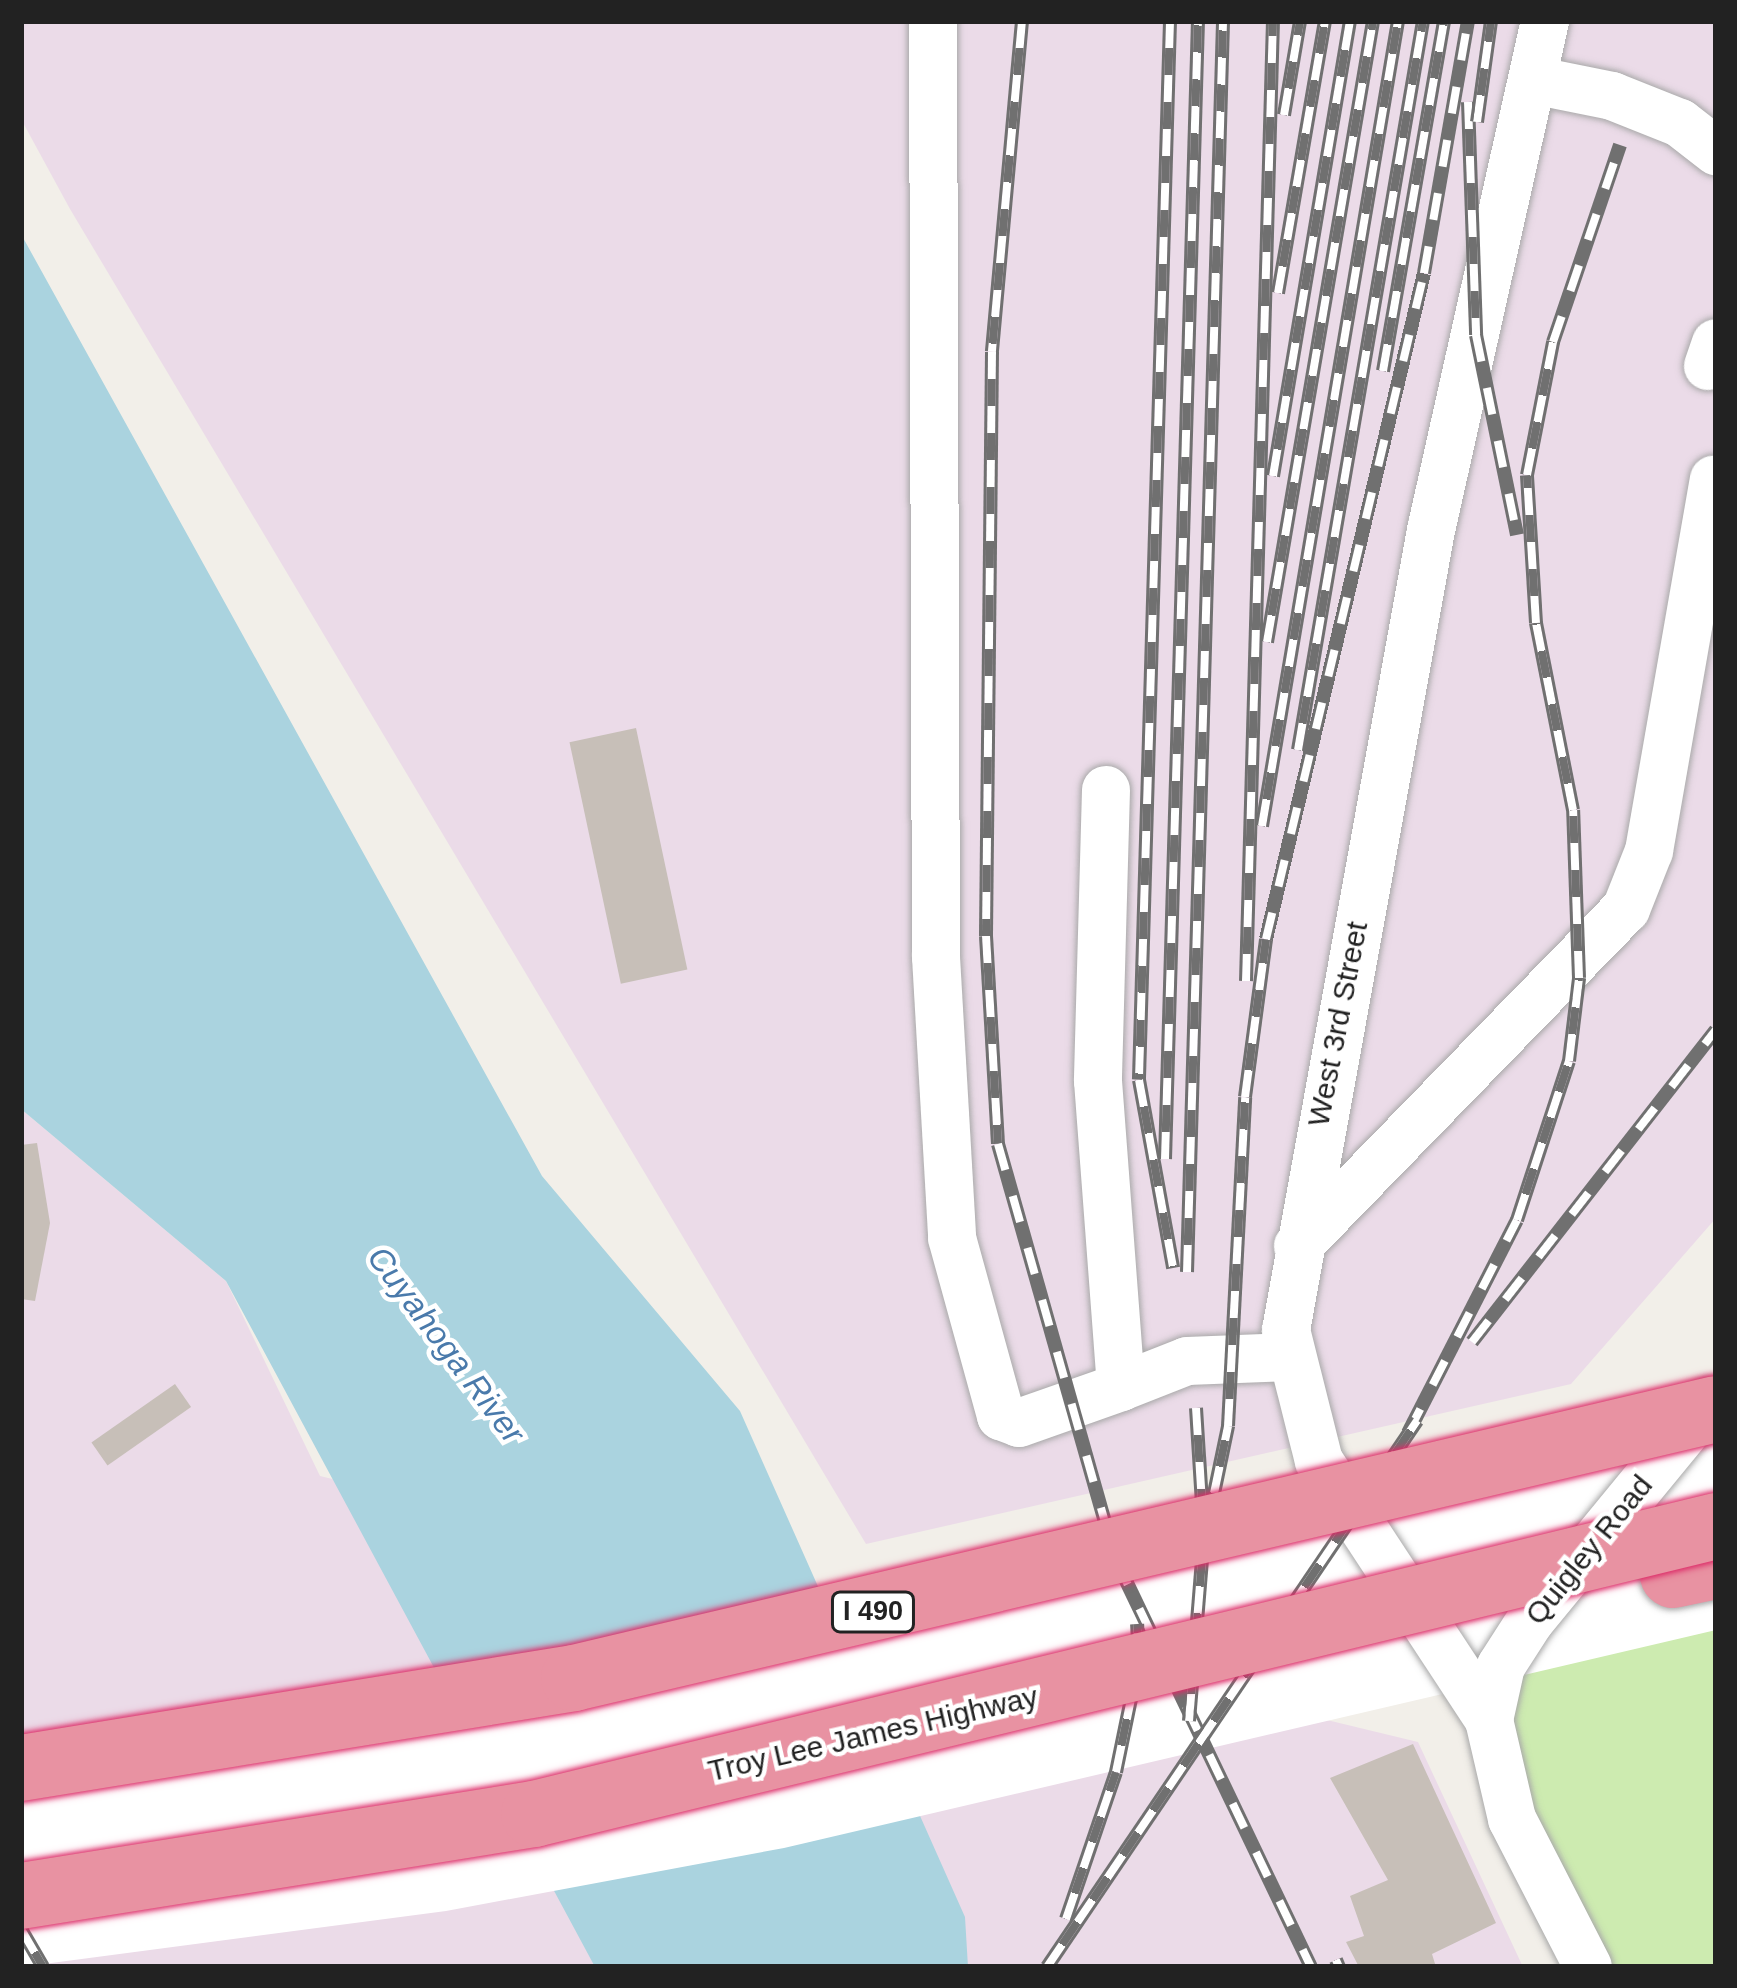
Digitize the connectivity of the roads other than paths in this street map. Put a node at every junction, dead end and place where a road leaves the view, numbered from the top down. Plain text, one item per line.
1 (1545, 21) edge
2 (928, 30) edge
3 (1533, 80) junction
4 (1716, 151) edge
5 (1714, 480) edge
6 (1106, 790) dead end
7 (1298, 1246) junction
8 (1290, 1357) junction
9 (1121, 1387) junction
10 (1716, 1394) edge
11 (1716, 1409) edge
12 (1716, 1526) edge
13 (1543, 1566) junction
14 (1716, 1567) edge
15 (1489, 1720) junction
16 (21, 1768) edge
17 (21, 1896) edge
18 (1588, 1967) edge

1 - 3 street, West 3rd Street
2 - 9 street
3 - 4 street
3 - 7 street, West 3rd Street
5 - 7 street
6 - 9 street
7 - 8 street, West 3rd Street
8 - 9 street
8 - 15 street, West 3rd Street
10 - 15 street, Quigley Road
11 - 16 highway, I 490, bridge
12 - 13 highway, Troy Lee James Highway, bridge
13 - 14 highway, bridge
13 - 17 highway, Troy Lee James Highway, bridge
15 - 18 street, West 3rd Street

